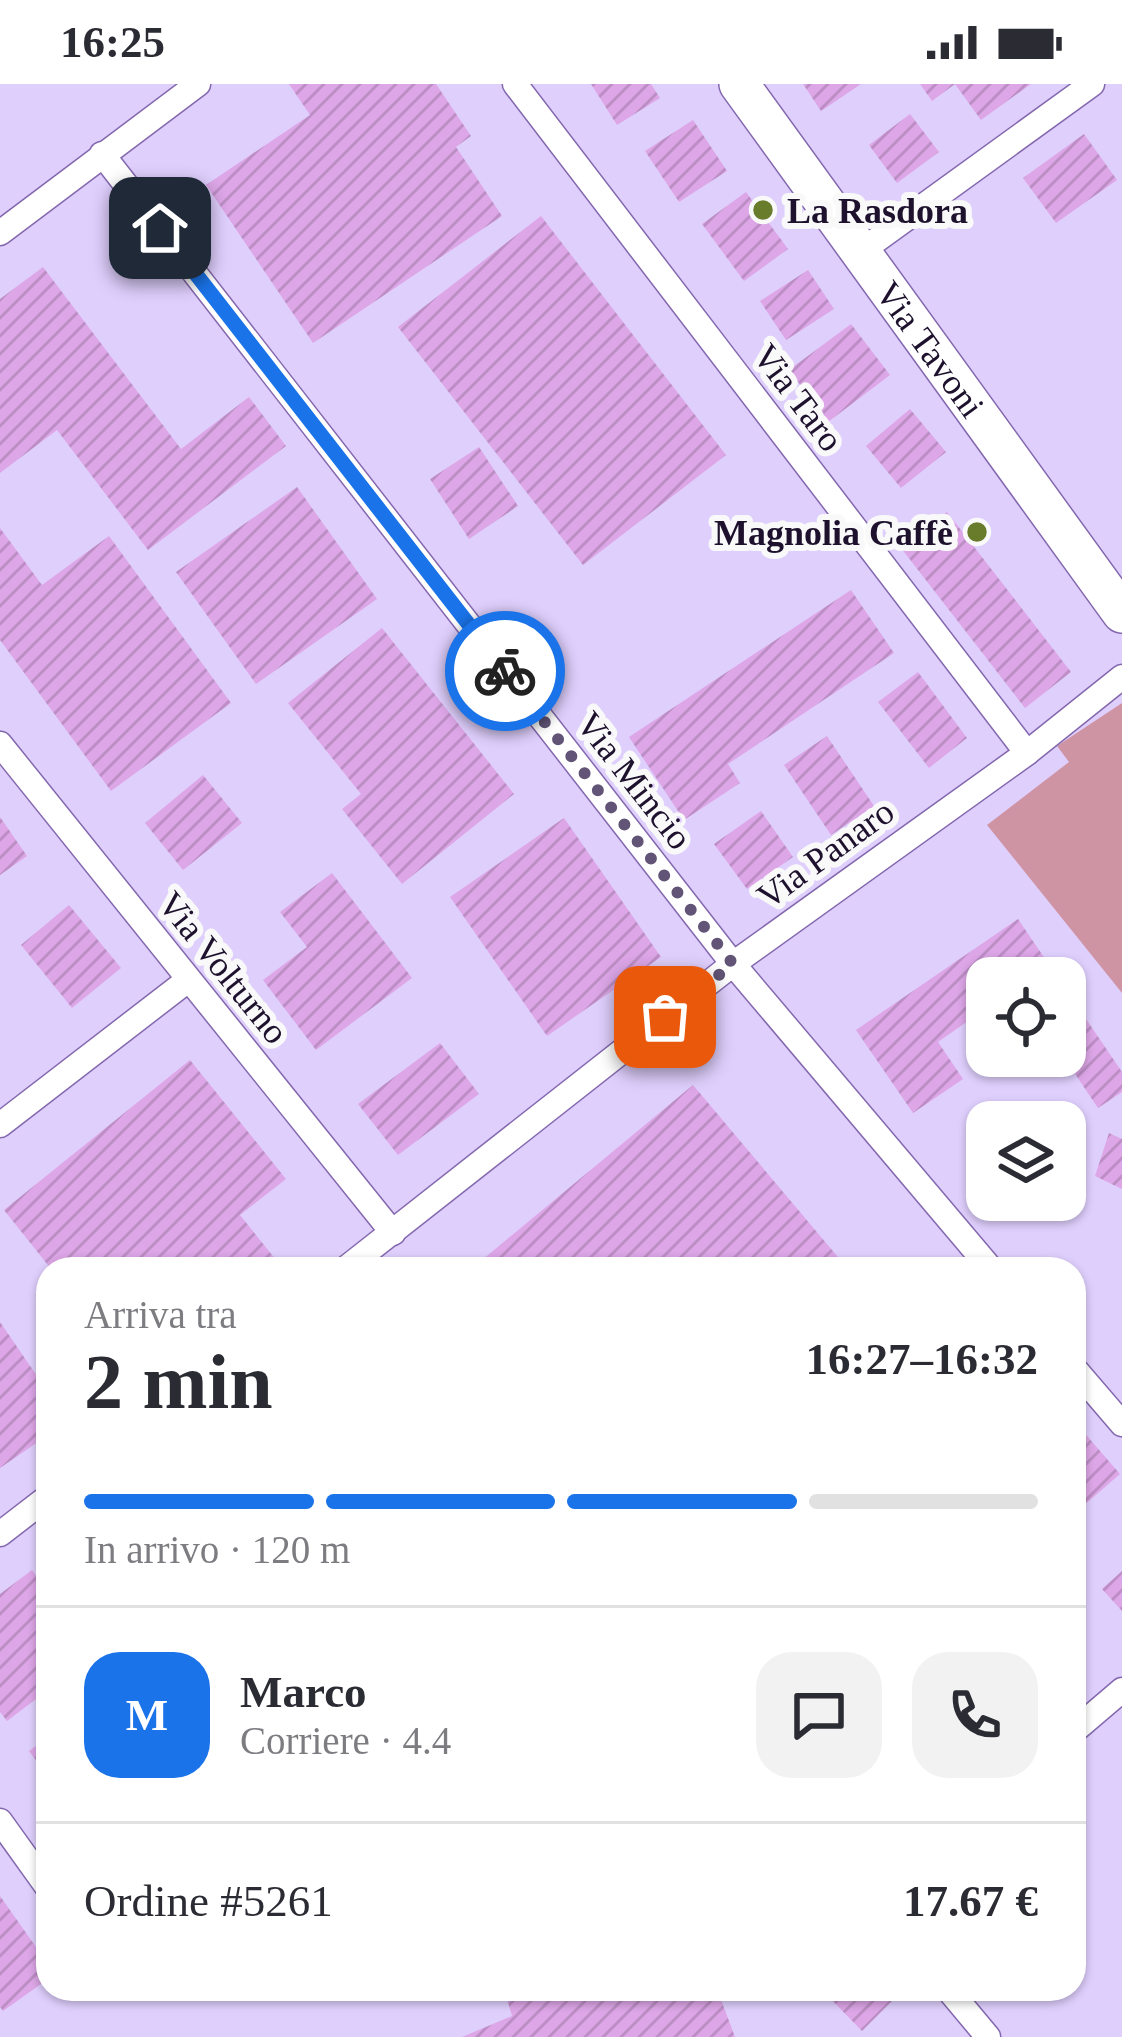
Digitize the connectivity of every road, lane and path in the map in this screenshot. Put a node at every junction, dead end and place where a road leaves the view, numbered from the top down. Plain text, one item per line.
1 (198, 84) edge
2 (514, 84) edge
3 (739, 84) edge
4 (1092, 84) edge
5 (102, 154) junction
6 (0, 233) edge
7 (860, 252) junction
8 (1122, 613) edge
9 (1122, 677) edge
10 (0, 744) edge
11 (1027, 753) junction
12 (733, 964) junction
13 (188, 980) junction
14 (0, 1125) edge
15 (392, 1233) junction
16 (361, 1257) edge
17 (981, 1257) edge
18 (1086, 1381) edge
19 (1122, 1424) edge
20 (36, 1506) edge
21 (0, 1534) edge
22 (1122, 1690) edge
23 (1086, 1721) edge
24 (0, 1821) edge
25 (36, 1871) edge
26 (958, 2001) edge
27 (988, 2037) edge

1 - 5 street
2 - 11 street, Via Taro
3 - 7 main road, Via Tavoni
4 - 7 street
5 - 6 street
5 - 12 street, Via Mincio
7 - 8 main road, Via Tavoni
9 - 11 street, Via Panaro
10 - 13 street, Via Volturno
11 - 12 street, Via Panaro
12 - 15 street, Via Panaro
12 - 17 street, Via Mincio
13 - 14 street
13 - 15 street, Via Volturno
15 - 16 street, Via Panaro
18 - 19 street
20 - 21 street
22 - 23 street
24 - 25 street
26 - 27 street

